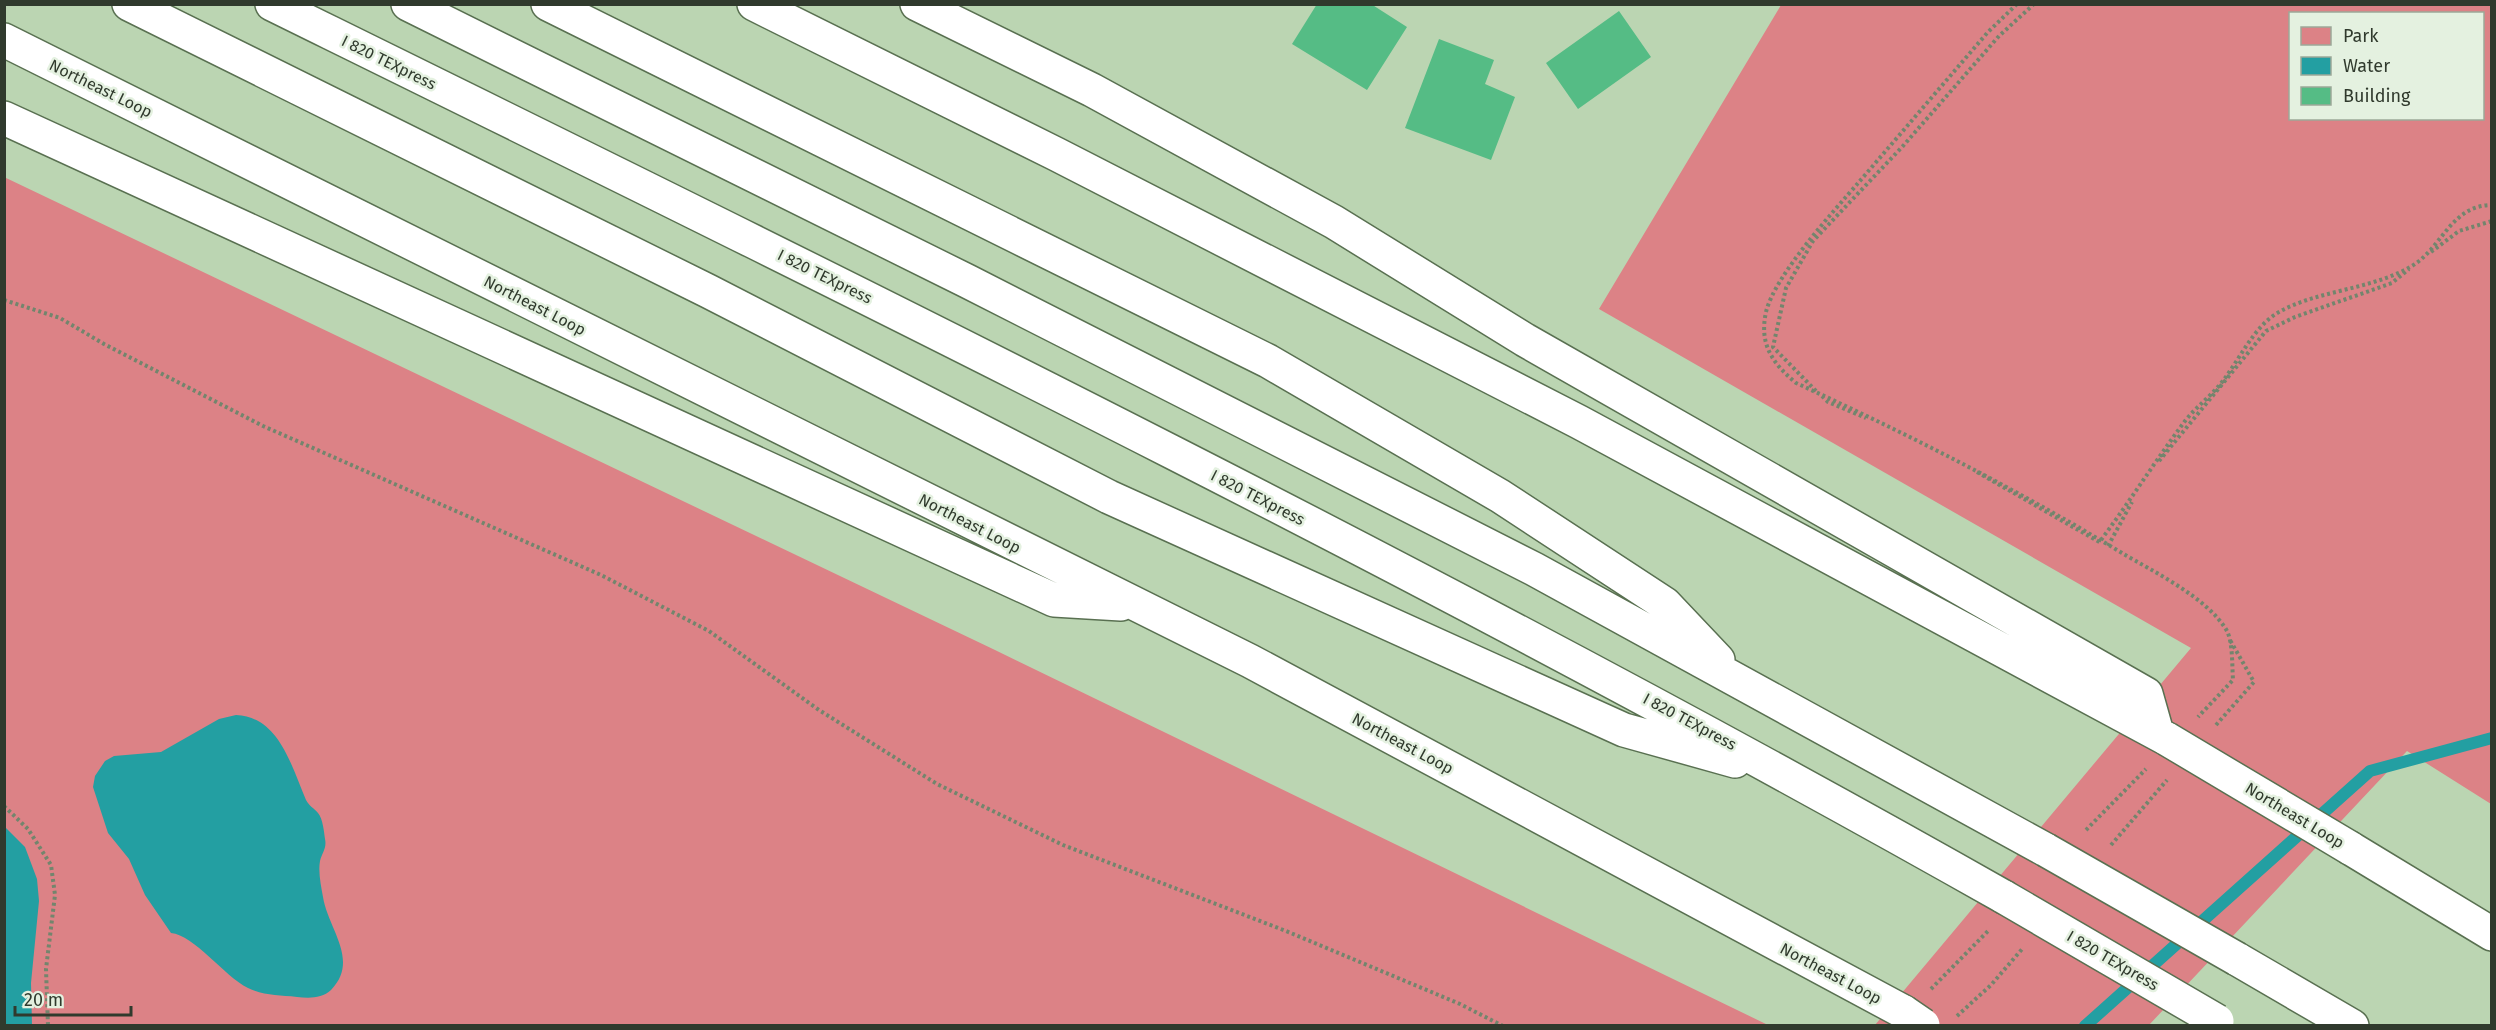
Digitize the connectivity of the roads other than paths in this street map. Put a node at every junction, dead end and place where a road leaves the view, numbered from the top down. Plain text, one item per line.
1 (129, 4) edge
2 (272, 4) edge
3 (408, 4) edge
4 (548, 4) edge
5 (754, 4) edge
6 (917, 4) edge
7 (4, 40) edge
8 (4, 118) edge
9 (1135, 605) junction
10 (1742, 685) junction
11 (2167, 740) junction
12 (1790, 776) junction
13 (2492, 934) edge
14 (1927, 1012) edge
15 (2221, 1023) edge
16 (2352, 1026) edge

1 - 12 highway
2 - 12 highway, I 820 TEXpress
3 - 10 highway
4 - 10 highway
5 - 11 highway, Northeast Loop
6 - 11 highway
7 - 9 highway, Northeast Loop
8 - 9 highway
9 - 14 highway, Northeast Loop
10 - 16 highway, bridge
11 - 13 highway, Northeast Loop, bridge
12 - 15 highway, I 820 TEXpress, bridge

